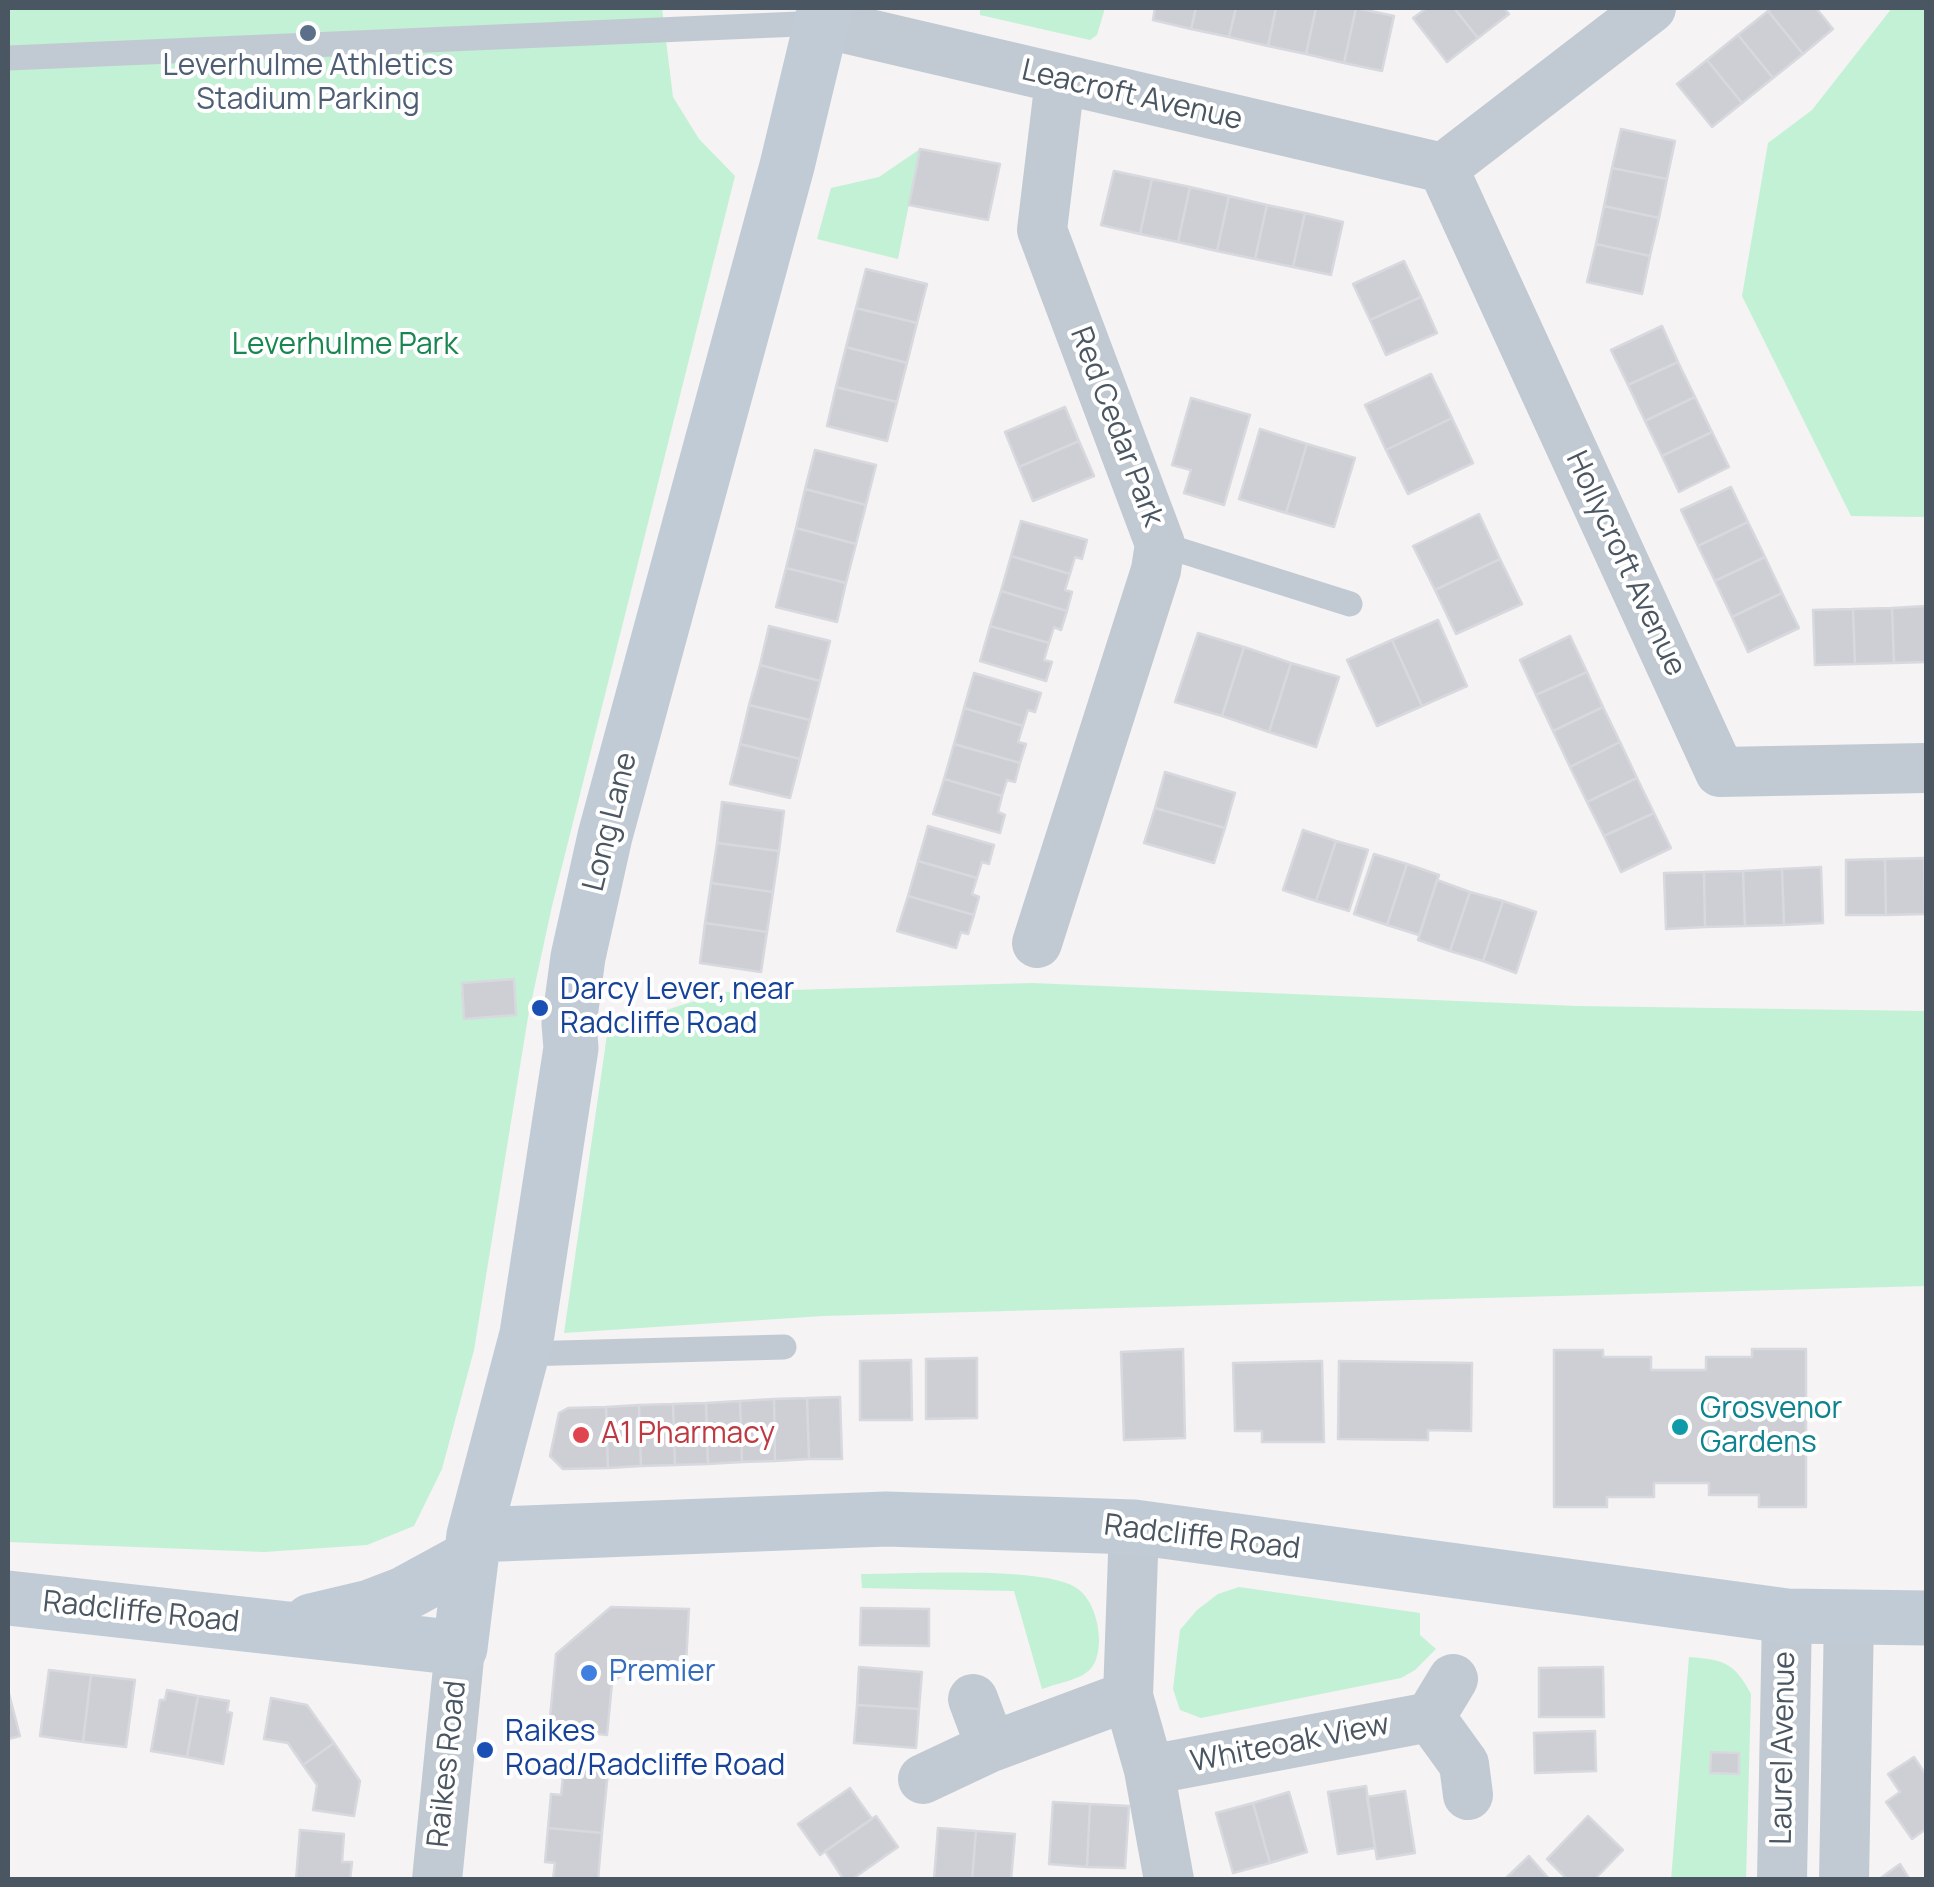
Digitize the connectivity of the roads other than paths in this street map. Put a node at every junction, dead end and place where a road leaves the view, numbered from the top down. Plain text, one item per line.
1 (1651, 8) edge
2 (816, 13) edge
3 (8, 58) edge
4 (1060, 80) junction
5 (1443, 168) junction
6 (1160, 544) junction
7 (1350, 604) dead end
8 (1926, 768) edge
9 (1037, 943) dead end
10 (525, 1344) junction
11 (784, 1347) dead end
12 (1134, 1527) junction
13 (472, 1547) junction
14 (8, 1598) edge
15 (1786, 1616) junction
16 (1849, 1618) junction
17 (1926, 1618) edge
18 (274, 1628) junction
19 (460, 1648) junction
20 (1128, 1696) junction
21 (974, 1699) dead end
22 (991, 1748) junction
23 (1149, 1770) junction
24 (923, 1779) dead end
25 (1468, 1794) dead end
26 (437, 1880) edge
27 (1169, 1880) edge
28 (1782, 1880) edge
29 (1844, 1880) edge

1 - 5 street
2 - 3 lane
2 - 4 street, Leacroft Avenue
2 - 10 main road, Long Lane
4 - 5 street, Leacroft Avenue
4 - 6 street, Red Cedar Park
5 - 8 street, Hollycroft Avenue
6 - 7 lane
6 - 9 street, Red Cedar Park
10 - 11 lane
10 - 13 main road, Long Lane
12 - 13 main road, Radcliffe Road
12 - 15 main road, Radcliffe Road
12 - 20 street, Whiteoak View
13 - 18 main road, Radcliffe Road
13 - 19 main road, Long Lane
14 - 18 main road, Radcliffe Road
15 - 16 main road, Radcliffe Road
15 - 28 street, Laurel Avenue
16 - 17 main road, Radcliffe Road
16 - 29 street, Laurel Avenue
18 - 19 main road, Radcliffe Road
19 - 26 street, Raikes Road
20 - 22 street
20 - 23 street, Whiteoak View
21 - 22 street
22 - 24 street
23 - 25 street, Whiteoak View
23 - 27 street, Whiteoak View

